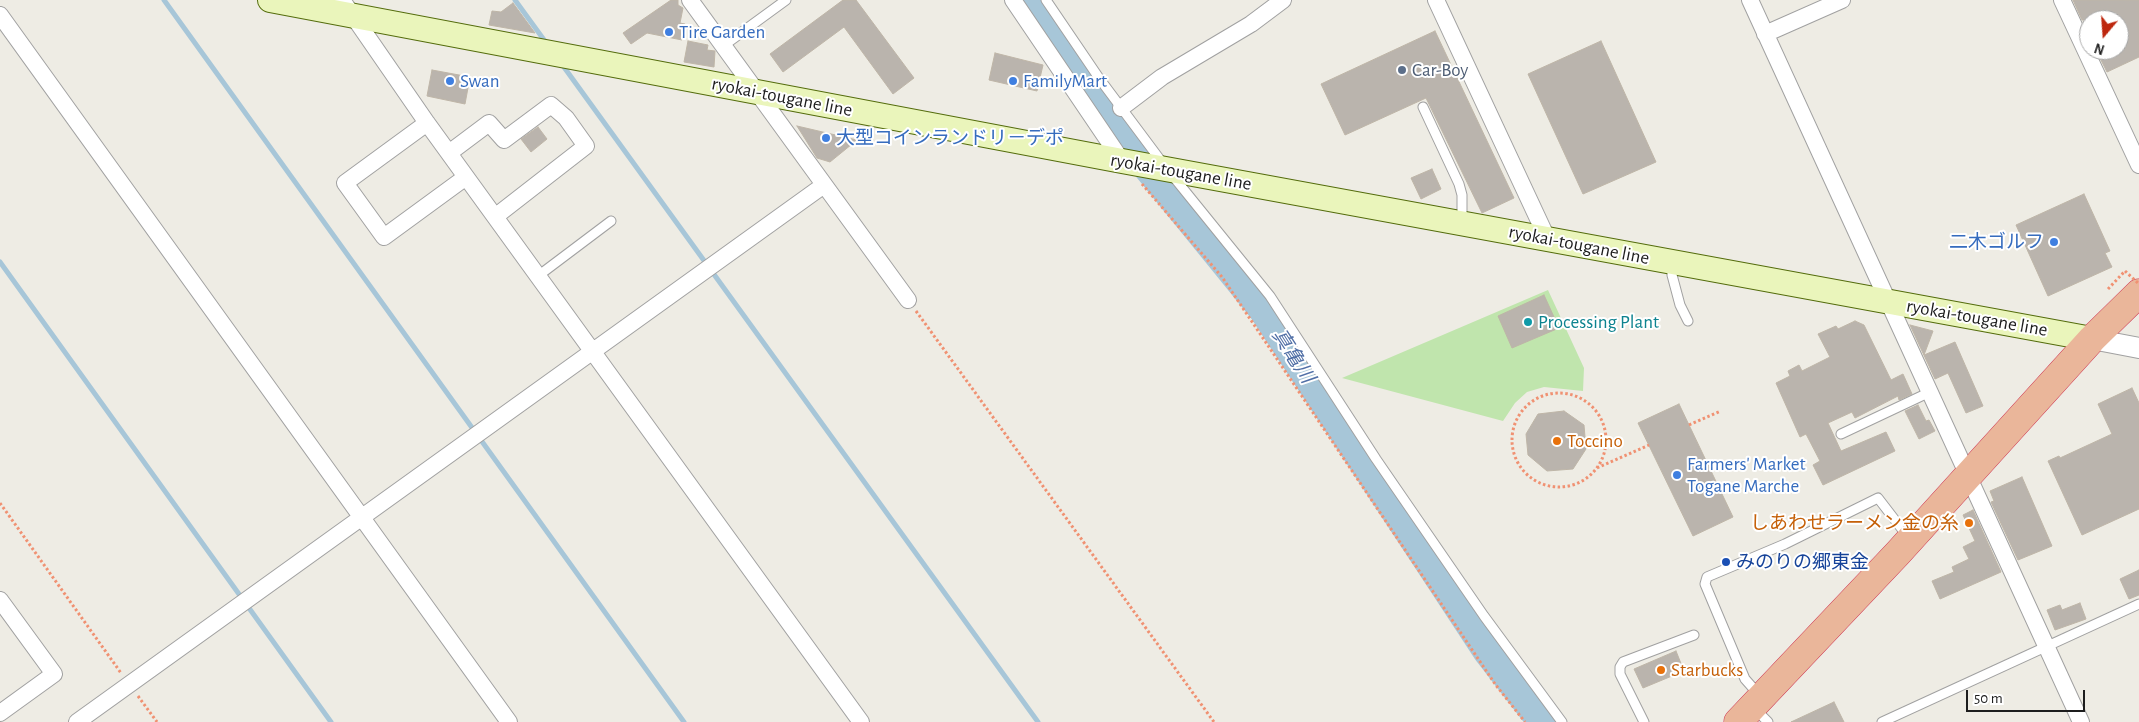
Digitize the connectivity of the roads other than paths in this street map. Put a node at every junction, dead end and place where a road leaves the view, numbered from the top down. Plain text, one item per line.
1 (270, 0) edge
2 (690, 0) edge
3 (786, 0) edge
4 (1013, 0) edge
5 (1046, 0) edge
6 (1283, 0) edge
7 (1436, 0) edge
8 (1750, 0) edge
9 (1842, 0) edge
10 (2062, 0) edge
11 (347, 8) edge
12 (0, 15) edge
13 (1765, 34) junction
14 (723, 46) junction
15 (757, 93) junction
16 (1423, 107) dead end
17 (1121, 108) junction
18 (427, 123) junction
19 (449, 153) junction
20 (1122, 161) junction
21 (2139, 165) edge
22 (1168, 169) junction
23 (466, 177) junction
24 (824, 185) junction
25 (496, 216) junction
26 (611, 221) dead end
27 (1462, 222) junction
28 (1547, 238) junction
29 (1672, 263) junction
30 (538, 276) junction
31 (2134, 281) edge
32 (908, 300) road end
33 (1889, 302) junction
34 (1688, 321) dead end
35 (2092, 339) junction
36 (2139, 348) edge
37 (592, 350) junction
38 (1930, 392) junction
39 (1841, 434) dead end
40 (1968, 474) junction
41 (362, 517) junction
42 (1910, 539) junction
43 (0, 600) edge
44 (2139, 604) edge
45 (1694, 635) dead end
46 (2046, 648) junction
47 (1755, 712) edge
48 (0, 713) edge
49 (77, 722) edge
50 (509, 722) edge
51 (861, 722) edge
52 (1562, 722) edge
53 (1644, 722) edge
54 (1882, 722) edge
55 (2080, 722) edge

1 - 11 main road, ryokai-tougane line
2 - 14 street
3 - 14 lane
4 - 20 street
5 - 17 lane
6 - 17 street
7 - 28 street
8 - 13 street
9 - 13 street
10 - 21 street
11 - 15 main road, ryokai-tougane line
11 - 18 street
12 - 41 street
13 - 33 street
14 - 15 street
15 - 20 main road, ryokai-tougane line
15 - 24 street
16 - 27 lane
17 - 22 lane
18 - 19 street
18 - 23 street
19 - 23 street
19 - 25 street
20 - 22 main road, ryokai-tougane line
22 - 27 main road, ryokai-tougane line
22 - 52 lane
23 - 25 street
24 - 32 street
24 - 37 street
25 - 30 street
26 - 30 lane
27 - 28 main road, ryokai-tougane line
28 - 29 main road, ryokai-tougane line
29 - 33 main road, ryokai-tougane line
29 - 34 lane
30 - 37 street
31 - 35 highway
33 - 35 main road, ryokai-tougane line
33 - 38 street
35 - 36 street
35 - 40 highway
37 - 41 street
37 - 51 street
38 - 39 lane
38 - 40 street
40 - 42 highway
40 - 46 street
41 - 49 street
41 - 50 street
42 - 47 highway
42 - 47 lane
43 - 48 street
44 - 46 lane
45 - 53 lane
46 - 54 lane
46 - 55 street

